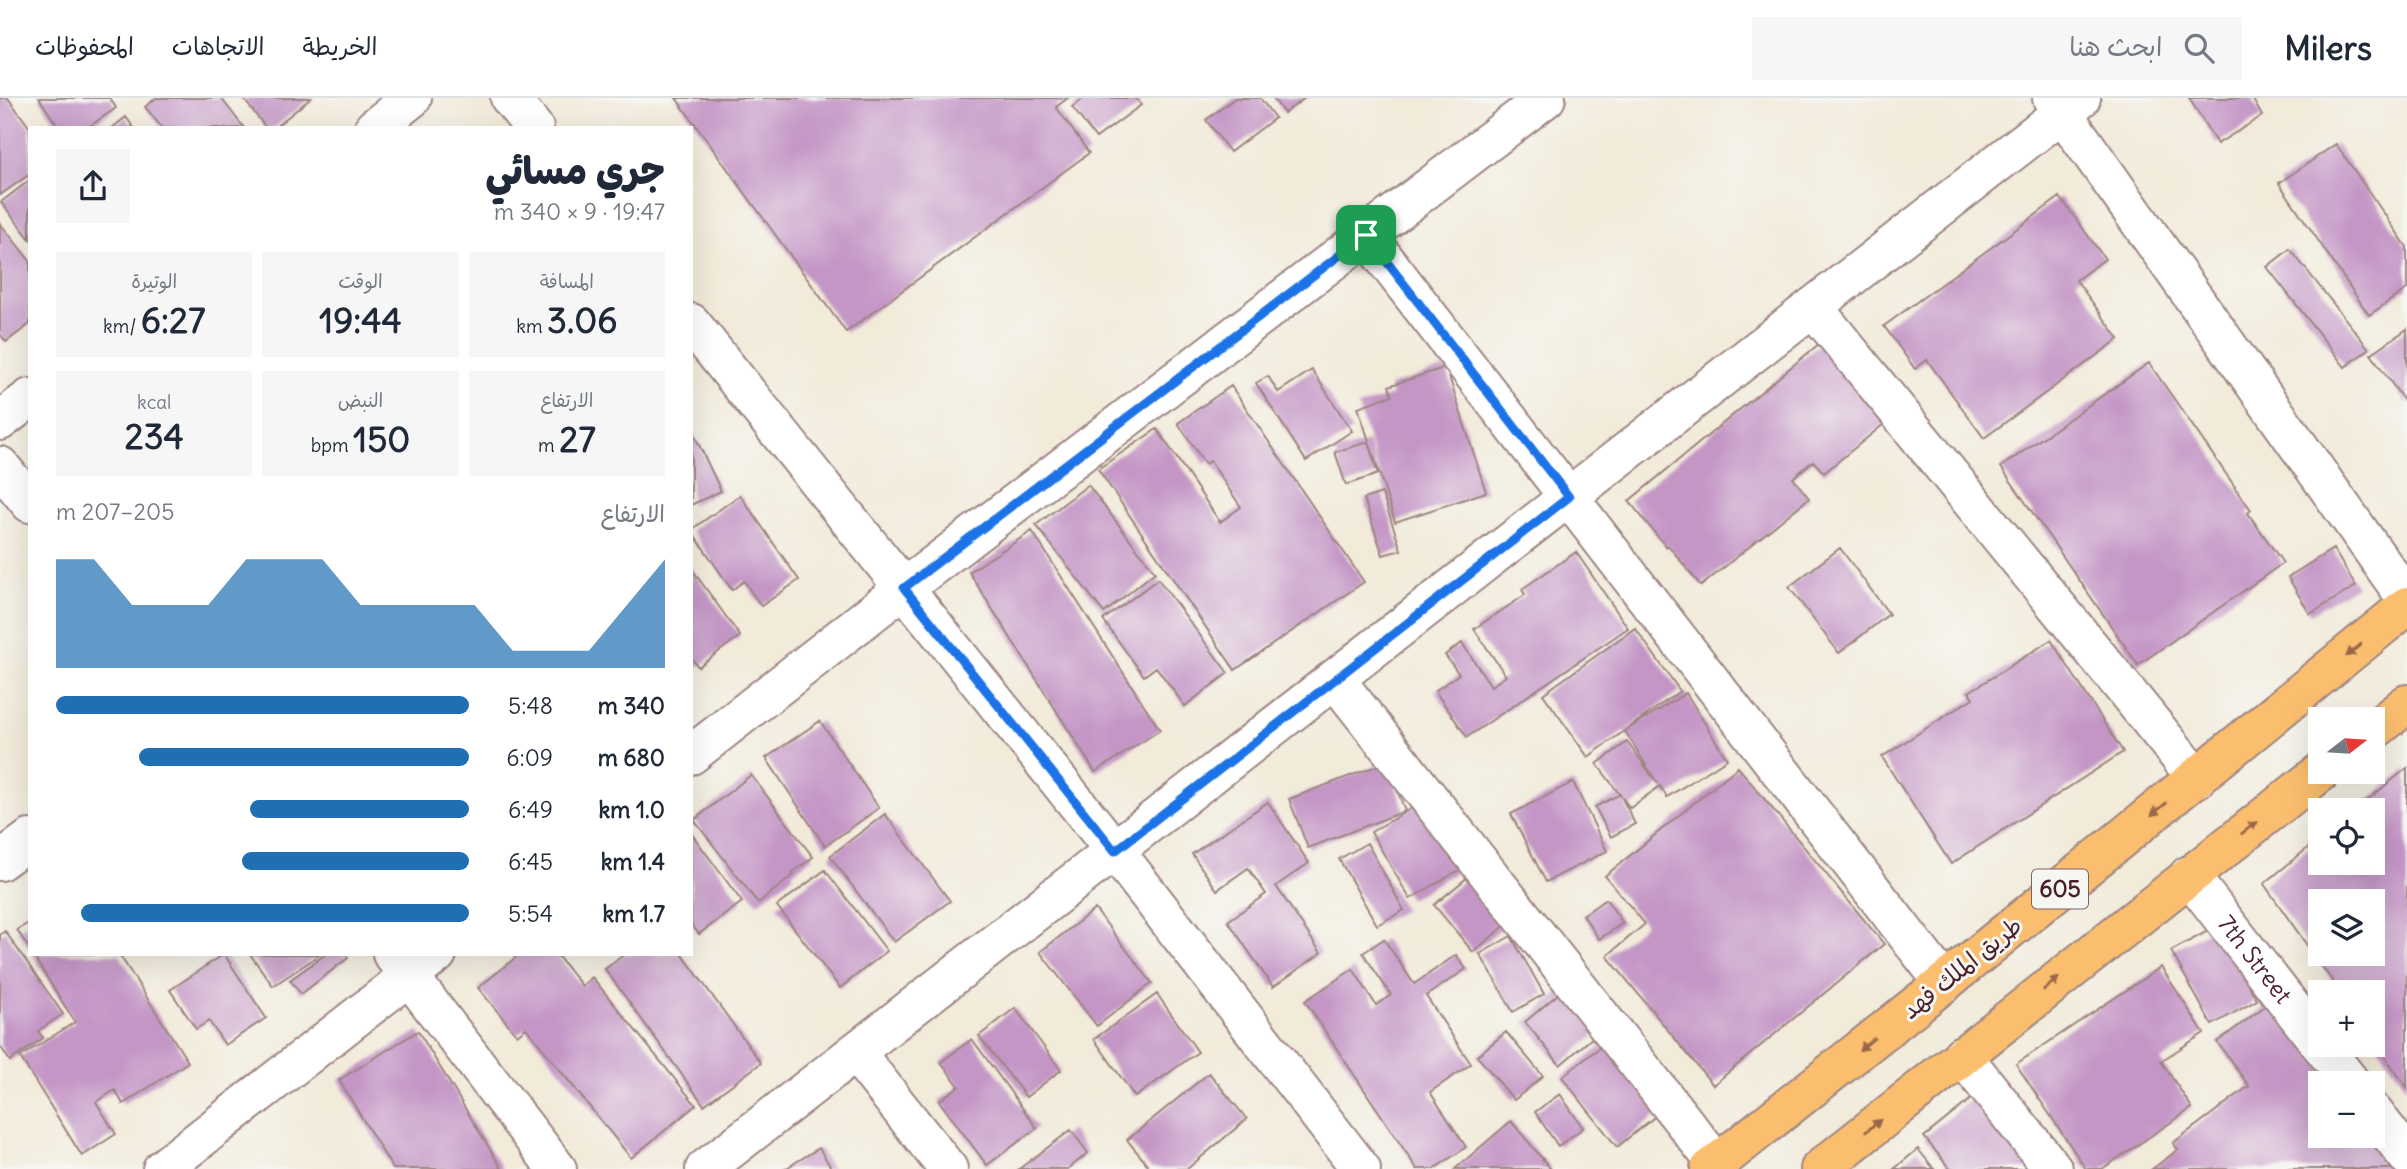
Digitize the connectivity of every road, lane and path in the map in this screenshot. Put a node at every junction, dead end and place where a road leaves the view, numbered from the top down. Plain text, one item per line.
1 (412, 98) edge
2 (510, 98) edge
3 (1546, 98) edge
4 (2065, 103) edge
5 (377, 126) edge
6 (532, 126) edge
7 (1366, 235) junction
8 (1813, 307) junction
9 (696, 339) edge
10 (28, 400) edge
11 (0, 421) edge
12 (0, 466) edge
13 (1569, 497) junction
14 (28, 501) edge
15 (904, 588) junction
16 (2407, 599) edge
17 (2407, 606) edge
18 (1335, 679) junction
19 (693, 753) edge
20 (2197, 778) junction
21 (2308, 782) edge
22 (28, 840) edge
23 (1115, 851) junction
24 (0, 861) edge
25 (2189, 875) junction
26 (413, 961) edge
27 (1944, 983) junction
28 (2308, 1027) edge
29 (856, 1053) junction
30 (1962, 1055) junction
31 (2331, 1057) edge
32 (2342, 1071) edge
33 (2385, 1128) edge
34 (2407, 1156) edge
35 (1714, 1166) edge
36 (162, 1169) edge
37 (557, 1169) edge
38 (705, 1169) edge
39 (948, 1169) edge
40 (1361, 1169) edge
41 (1820, 1169) edge
42 (2053, 1169) edge

1 - 5 street
2 - 6 street
3 - 7 street
4 - 8 street
4 - 16 street
7 - 13 street
7 - 15 street
8 - 13 street
8 - 20 street
9 - 15 street
10 - 11 street
12 - 14 street
13 - 18 street
13 - 27 street
15 - 19 street
15 - 23 street
17 -> 20 highway, طريق الملك فهد / 605
18 - 23 street
18 - 35 street
20 -> 27 highway, طريق الملك فهد / 605
25 -> 21 highway, 605
22 - 24 street
23 - 29 street
23 - 40 street
25 - 28 street, 7th Street
30 -> 25 highway, 605
26 - 36 street
26 - 37 street
27 -> 35 highway, طريق الملك فهد / 605
29 - 38 street
29 - 39 street
41 -> 30 highway, 605
30 - 42 street
31 - 32 street, 7th Street
33 - 34 street

